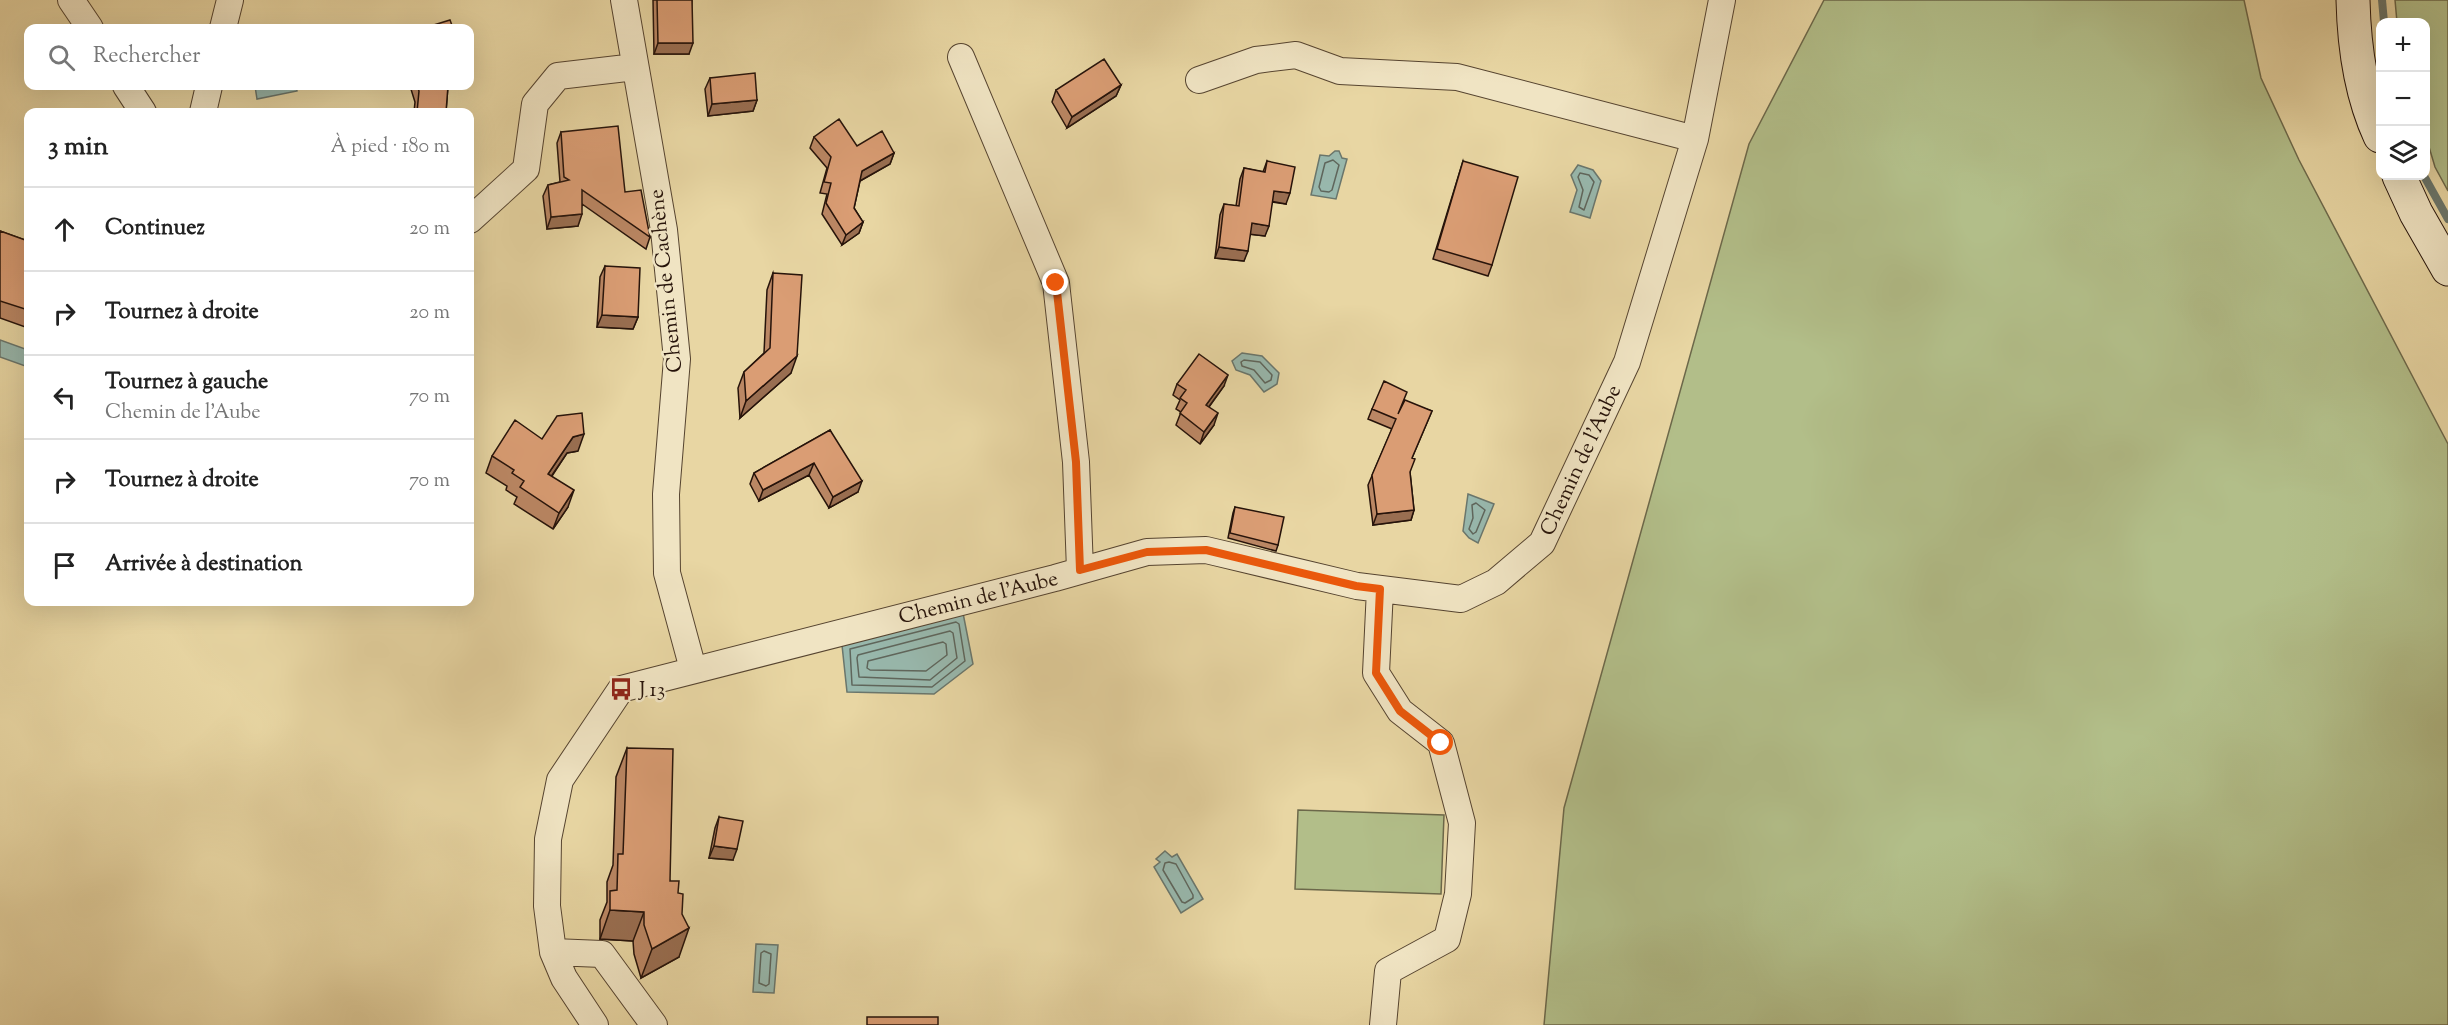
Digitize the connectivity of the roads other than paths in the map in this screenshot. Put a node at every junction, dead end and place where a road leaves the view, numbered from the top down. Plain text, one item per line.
1 (71, 0) edge
2 (230, 0) edge
3 (624, 0) edge
4 (1722, 0) edge
5 (2353, 0) edge
6 (87, 24) edge
7 (224, 24) edge
8 (961, 57) dead end
9 (635, 67) junction
10 (1199, 80) dead end
11 (129, 90) edge
12 (208, 90) edge
13 (140, 108) edge
14 (204, 108) edge
15 (2377, 126) edge
16 (1695, 139) junction
17 (2401, 180) edge
18 (474, 216) edge
19 (2448, 269) edge
20 (1080, 570) junction
21 (1380, 589) junction
22 (693, 669) junction
23 (553, 952) junction
24 (595, 1025) edge
25 (654, 1025) edge
26 (1383, 1025) edge

1 - 6 street
2 - 7 street
3 - 9 street, Chemin de Cachène
4 - 16 street, Chemin de l'Aube
5 - 15 main road
8 - 20 street
9 - 18 street
9 - 22 street, Chemin de Cachène
10 - 16 street
11 - 13 street
12 - 14 street
16 - 21 street, Chemin de l'Aube
17 - 19 main road
20 - 21 street, Chemin de l'Aube
20 - 22 street, Chemin de l'Aube
21 - 26 street
22 - 23 street, Chemin de l'Aube
23 - 24 street, Chemin de l'Aube
23 - 25 street

